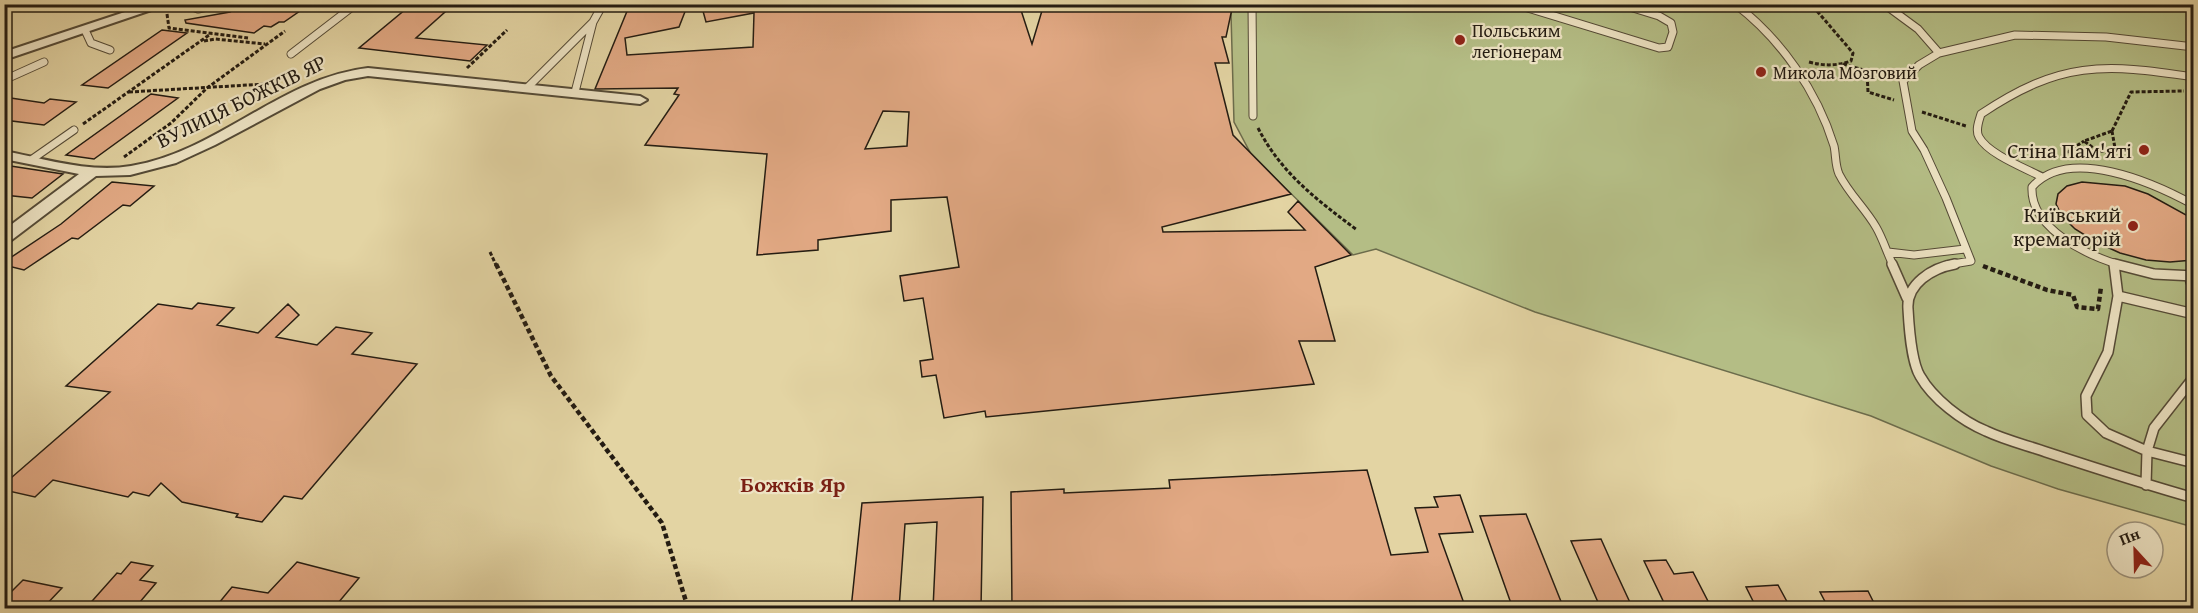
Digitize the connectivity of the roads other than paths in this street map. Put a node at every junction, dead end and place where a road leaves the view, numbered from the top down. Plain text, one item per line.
1 (186, 4) edge
2 (221, 4) edge
3 (356, 4) edge
4 (603, 4) edge
5 (1252, 4) edge
6 (1515, 4) edge
7 (1620, 4) edge
8 (1735, 4) edge
9 (1884, 4) edge
10 (165, 7) edge
11 (593, 22) junction
12 (85, 30) junction
13 (2193, 47) edge
14 (110, 50) dead end
15 (1939, 53) junction
16 (291, 54) dead end
17 (4, 56) edge
18 (44, 62) dead end
19 (2193, 77) edge
20 (4, 80) edge
21 (527, 88) junction
22 (575, 92) junction
23 (640, 100) dead end
24 (1253, 116) road end
25 (74, 130) road end
26 (4, 155) edge
27 (32, 160) junction
28 (99, 171) junction
29 (2042, 177) junction
30 (2193, 205) edge
31 (4, 238) edge
32 (1965, 249) junction
33 (1888, 252) junction
34 (2114, 263) junction
35 (2191, 276) edge
36 (2193, 290) edge
37 (2118, 296) junction
38 (1907, 298) junction
39 (2193, 314) edge
40 (2193, 377) edge
41 (2146, 451) junction
42 (2193, 463) edge
43 (2146, 485) junction
44 (2193, 498) edge

1 - 2 lane
3 - 16 lane
4 - 11 lane
5 - 24 lane
6 - 7 lane
8 - 33 lane
9 - 15 lane
10 - 12 street
11 - 21 lane
11 - 22 lane
12 - 14 lane
12 - 17 street
13 - 15 lane
15 - 32 lane
18 - 20 lane
19 - 29 lane
21 - 22 street, ВУЛИЦЯ БОЖКІВ ЯР
21 - 28 street, ВУЛИЦЯ БОЖКІВ ЯР
22 - 23 street, ВУЛИЦЯ БОЖКІВ ЯР
25 - 27 lane
26 - 27 street, ВУЛИЦЯ БОЖКІВ ЯР
27 - 28 street, ВУЛИЦЯ БОЖКІВ ЯР
28 - 31 street
29 - 30 lane
29 - 34 lane
32 - 33 lane
32 - 38 lane
33 - 38 lane
34 - 35 lane
34 - 37 lane
35 - 36 lane
37 - 39 lane
37 - 41 lane
38 - 43 lane
40 - 41 lane
41 - 42 lane
41 - 43 lane
43 - 44 lane

